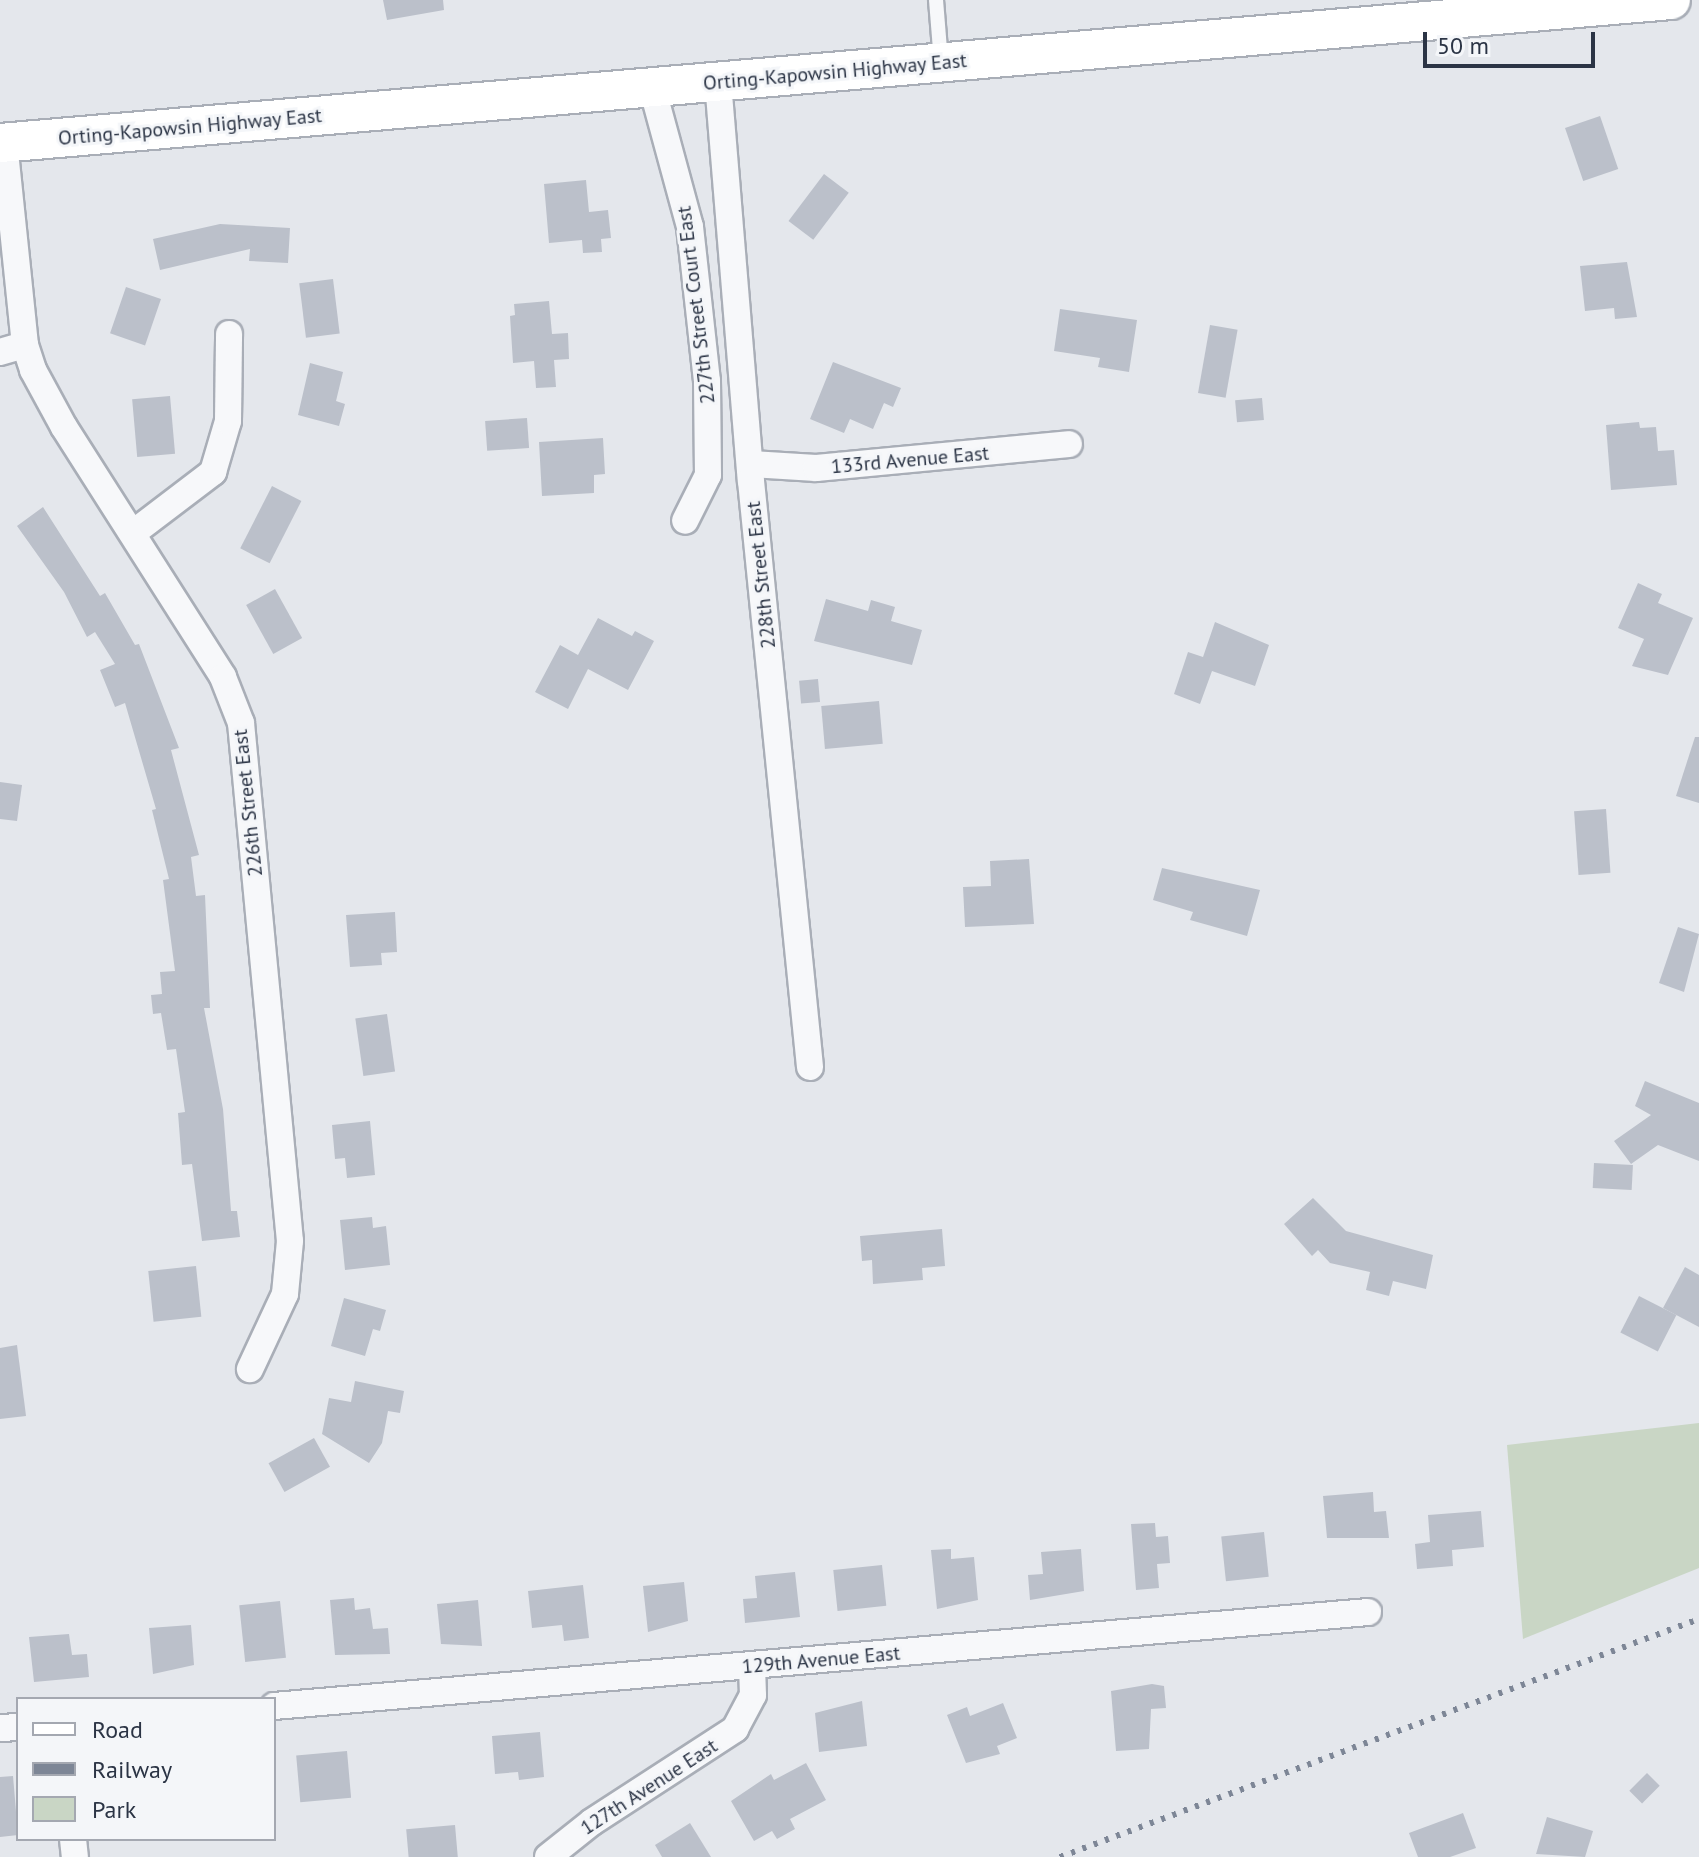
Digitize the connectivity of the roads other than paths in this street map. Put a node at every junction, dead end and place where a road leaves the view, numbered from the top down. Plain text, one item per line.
1 (936, 0) edge
2 (1671, 0) edge
3 (941, 63) junction
4 (718, 82) junction
5 (652, 87) junction
6 (2, 143) edge
7 (229, 334) dead end
8 (13, 348) edge
9 (1069, 444) dead end
10 (751, 464) junction
11 (685, 521) dead end
12 (133, 533) junction
13 (810, 1067) dead end
14 (250, 1369) dead end
15 (1368, 1612) dead end
16 (752, 1667) junction
17 (276, 1706) edge
18 (548, 1857) edge

1 - 3 lane
2 - 3 main road, Orting-Kapowsin Highway East
3 - 4 main road, Orting-Kapowsin Highway East
4 - 5 main road, Orting-Kapowsin Highway East
4 - 10 street, 228th Street East
5 - 6 main road, Orting-Kapowsin Highway East
5 - 11 street, 227th Street Court East
6 - 8 street, 226th Street East
7 - 12 street
8 - 12 street, 226th Street East
9 - 10 street, 133rd Avenue East
10 - 13 street, 228th Street East
12 - 14 street, 226th Street East
15 - 16 street, 129th Avenue East
16 - 17 street, 129th Avenue East
16 - 18 street, 127th Avenue East

